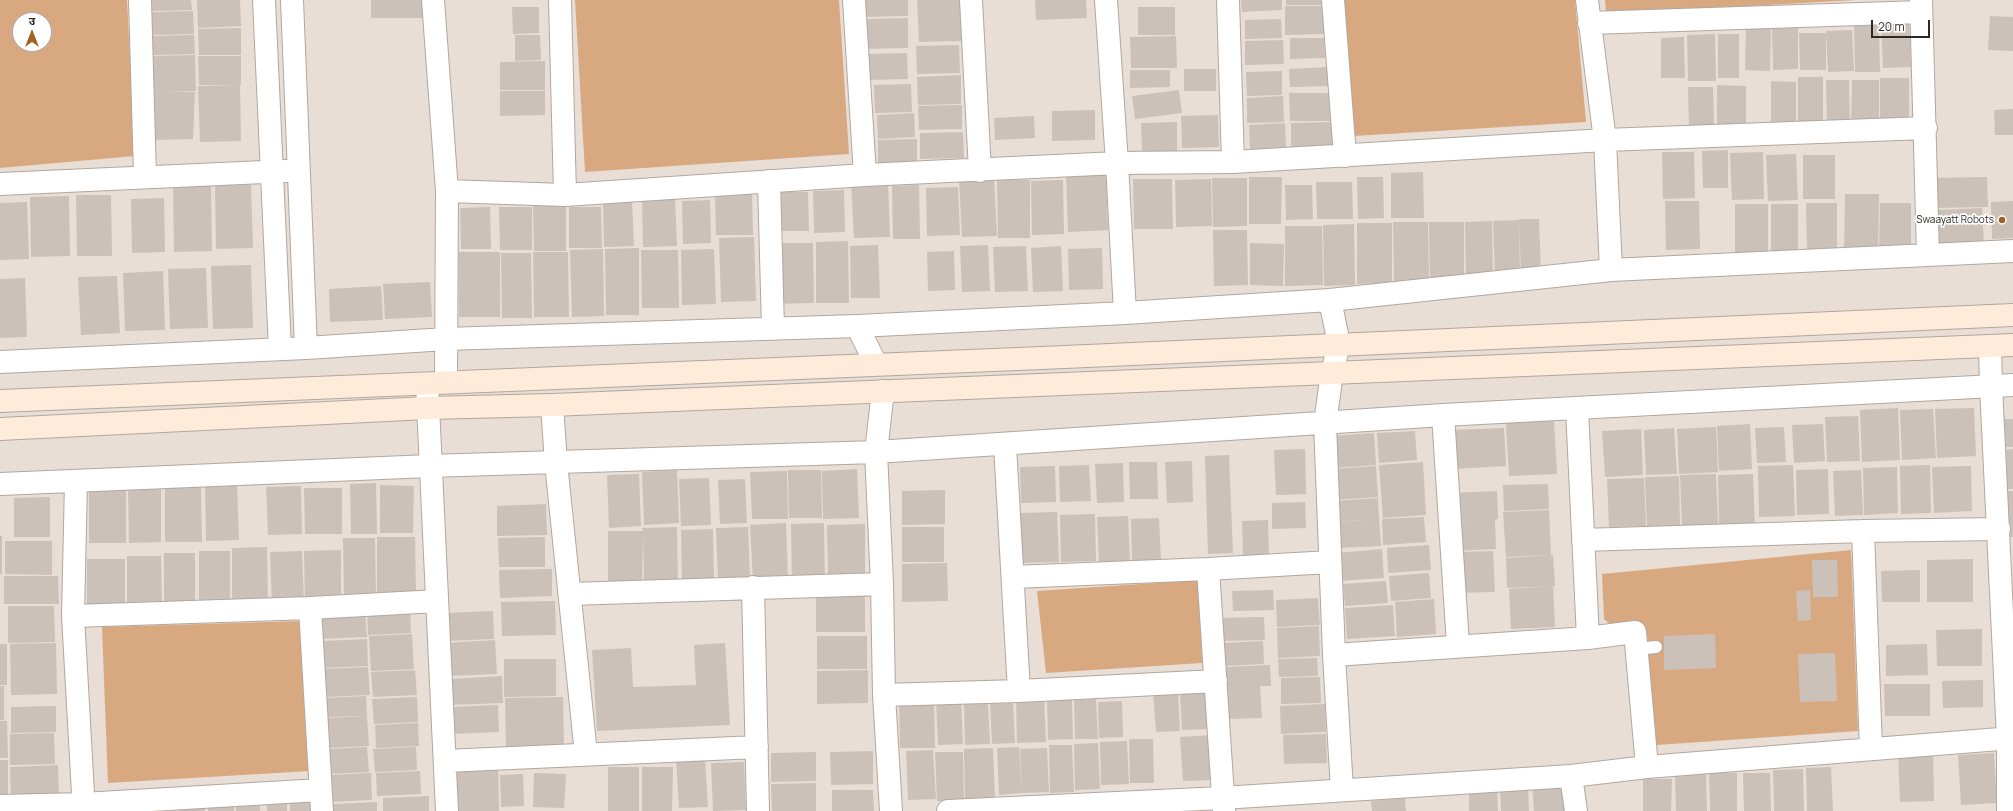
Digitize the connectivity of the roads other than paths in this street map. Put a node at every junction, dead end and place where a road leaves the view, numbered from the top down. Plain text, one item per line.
1 (140, 0) edge
2 (264, 0) edge
3 (292, 0) edge
4 (433, 0) edge
5 (560, 0) edge
6 (854, 0) edge
7 (971, 0) edge
8 (1106, 0) edge
9 (1228, 0) edge
10 (1333, 0) edge
11 (1587, 0) edge
12 (1921, 6) edge
13 (1589, 24) junction
14 (1926, 128) junction
15 (1605, 140) junction
16 (1345, 156) junction
17 (1233, 162) junction
18 (1117, 163) junction
19 (272, 171) junction
20 (980, 171) junction
21 (299, 172) junction
22 (865, 175) junction
23 (145, 176) junction
24 (769, 181) junction
25 (0, 184) edge
26 (447, 191) junction
27 (565, 195) junction
28 (2013, 252) edge
29 (1928, 255) junction
30 (1611, 270) junction
31 (1330, 300) junction
32 (1125, 313) junction
33 (2013, 315) edge
34 (857, 326) junction
35 (773, 328) junction
36 (446, 339) junction
37 (1339, 344) junction
38 (2013, 345) edge
39 (1990, 346) junction
40 (306, 348) junction
41 (280, 349) junction
42 (0, 362) edge
43 (876, 364) junction
44 (1332, 373) junction
45 (437, 383) junction
46 (2013, 385) edge
47 (1991, 386) junction
48 (883, 391) junction
49 (0, 401) edge
50 (552, 405) junction
51 (428, 408) junction
52 (1577, 410) junction
53 (1442, 415) junction
54 (1325, 422) junction
55 (0, 429) edge
56 (1005, 445) junction
57 (876, 452) junction
58 (556, 463) junction
59 (430, 466) junction
60 (76, 482) junction
61 (0, 484) edge
62 (1999, 529) junction
63 (1863, 531) junction
64 (1583, 540) junction
65 (1330, 562) junction
66 (1208, 569) junction
67 (1013, 577) junction
68 (882, 584) junction
69 (753, 587) junction
70 (570, 594) junction
71 (436, 601) junction
72 (310, 608) junction
73 (73, 616) junction
74 (1588, 638) junction
75 (1458, 645) junction
76 (1334, 655) junction
77 (1216, 681) junction
78 (1018, 691) junction
79 (884, 695) junction
80 (2010, 738) edge
81 (757, 747) junction
82 (1871, 749) junction
83 (586, 754) junction
84 (445, 761) junction
85 (1647, 767) junction
86 (1571, 776) junction
87 (1342, 790) junction
88 (321, 801) edge
89 (1223, 805) edge
90 (0, 806) edge
91 (84, 807) edge
92 (447, 811) edge
93 (758, 811) edge
94 (890, 811) edge
95 (948, 811) edge
96 (1576, 811) edge
97 (2008, 811) edge

1 - 23 street
2 - 19 street
3 - 21 street
4 - 26 street
5 - 27 street
6 - 22 street
7 - 20 street
8 - 18 street
9 - 17 street
10 - 16 street
11 - 13 street
12 - 13 street
12 - 14 street
13 - 15 street
14 - 15 street
14 - 29 street
15 - 16 street
15 - 30 street
16 - 17 street
17 - 18 street
18 - 20 street
18 - 32 street
19 - 21 street
19 - 23 street
19 - 41 street
20 - 22 street
21 - 40 street
22 - 24 street
23 - 25 street
24 - 27 street
24 - 35 street
26 - 27 street
26 - 36 street
28 - 29 street
29 - 30 street
30 - 31 street
31 - 32 street
31 - 37 street
32 - 34 street
33 - 37 main road
34 - 35 street
34 - 43 street
35 - 36 street
36 - 40 street
36 - 45 street
37 - 43 main road
37 - 44 street
38 - 39 main road
39 - 44 main road
39 - 47 street
40 - 41 street
41 - 42 street
43 - 45 main road
43 - 48 main road
44 - 48 main road
44 - 54 street
45 - 49 main road
45 - 51 street
46 - 47 street
47 - 52 street
47 - 62 street
48 - 50 main road
48 - 57 street
50 - 51 main road
50 - 58 street
51 - 55 main road
51 - 59 street
52 - 53 street
52 - 64 street
53 - 54 street
53 - 75 street
54 - 56 street
54 - 65 street
56 - 57 street
56 - 67 street
57 - 58 street
57 - 68 street
58 - 59 street
58 - 70 street
59 - 60 street
59 - 71 street
60 - 61 street
60 - 73 street
62 - 63 street
62 - 80 street
63 - 64 street
63 - 82 street
64 - 74 street
65 - 66 street
65 - 76 street
66 - 67 street
66 - 77 street
67 - 78 street
68 - 69 street
68 - 79 street
69 - 70 street
69 - 81 street
70 - 83 street
71 - 72 street
71 - 84 street
72 - 73 street
72 - 88 street
73 - 91 street
74 - 75 street
74 - 85 street
75 - 76 street
76 - 87 street
77 - 78 street
77 - 89 street
78 - 79 street
79 - 94 street
80 - 82 street
80 - 97 street
81 - 83 street
81 - 93 street
82 - 85 street
83 - 84 street
84 - 92 street
85 - 86 street
86 - 87 street
86 - 96 street
87 - 89 street
88 - 91 street
89 - 95 street
90 - 91 street

